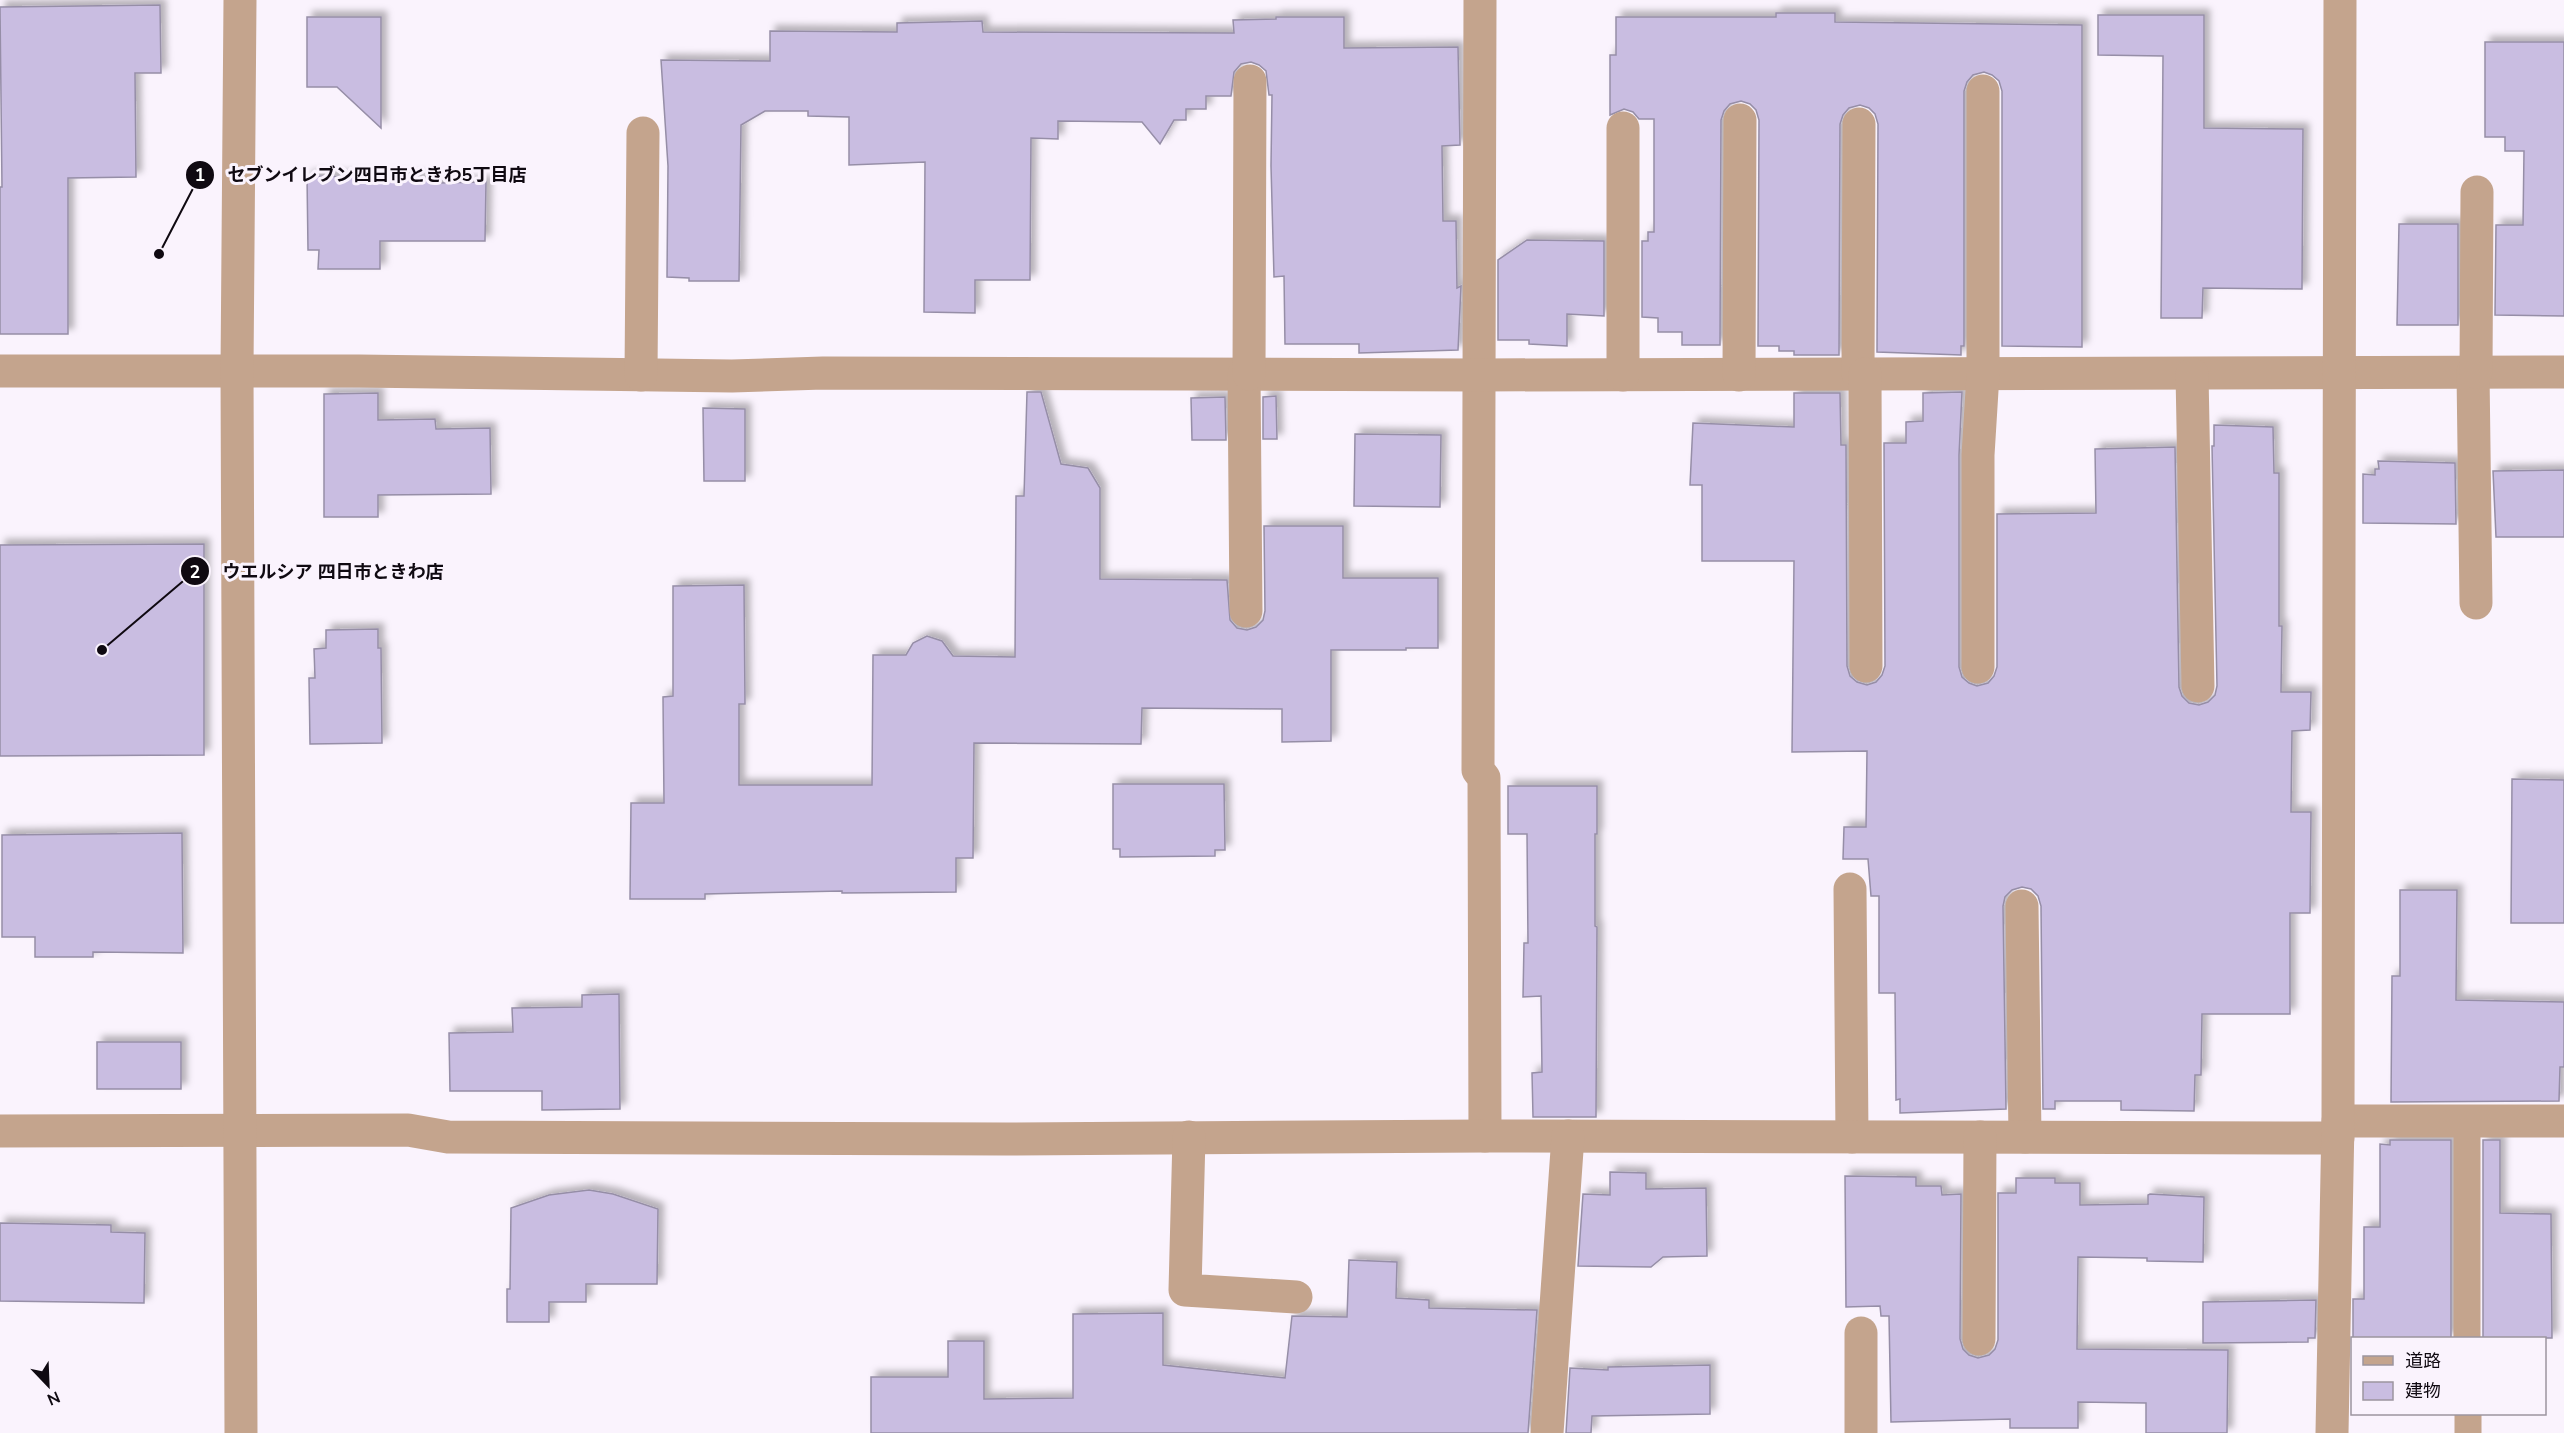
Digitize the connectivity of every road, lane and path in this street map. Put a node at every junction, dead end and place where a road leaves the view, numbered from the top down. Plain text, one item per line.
1 (240, 0) edge
2 (1479, 0) edge
3 (2340, 0) edge
4 (1250, 81) dead end
5 (1983, 91) dead end
6 (1740, 120) dead end
7 (1860, 124) dead end
8 (1623, 128) dead end
9 (643, 133) dead end
10 (2477, 192) dead end
11 (237, 370) junction
12 (0, 371) edge
13 (2474, 372) junction
14 (2564, 372) edge
15 (1246, 374) junction
16 (1861, 374) junction
17 (1983, 374) junction
18 (2192, 374) junction
19 (2338, 374) junction
20 (642, 375) junction
21 (1479, 375) junction
22 (1623, 375) junction
23 (1739, 375) junction
24 (2476, 603) dead end
25 (1246, 611) dead end
26 (1866, 666) dead end
27 (1978, 667) dead end
28 (2198, 686) dead end
29 (1850, 889) dead end
30 (2022, 906) dead end
31 (2467, 1121) junction
32 (2564, 1121) edge
33 (2338, 1129) junction
34 (242, 1130) junction
35 (0, 1131) edge
36 (1485, 1136) junction
37 (1568, 1136) junction
38 (1189, 1137) junction
39 (1852, 1137) junction
40 (1980, 1137) junction
41 (2025, 1137) junction
42 (1296, 1298) dead end
43 (1861, 1333) dead end
44 (2468, 1337) edge
45 (1979, 1339) dead end
46 (2468, 1415) edge
47 (241, 1433) edge
48 (1547, 1433) edge
49 (1861, 1433) edge
50 (2332, 1433) edge
51 (2468, 1433) edge

1 - 11 street
2 - 21 street
3 - 19 street
4 - 15 street
5 - 17 street
6 - 23 street
7 - 16 street
8 - 22 street
9 - 20 street
10 - 13 street
11 - 12 street
11 - 20 street
11 - 34 street
13 - 14 street
13 - 19 street
13 - 24 street
15 - 20 street
15 - 21 street
15 - 25 street
16 - 17 street
16 - 23 street
16 - 26 street
17 - 18 street
17 - 27 street
18 - 19 street
18 - 28 street
19 - 33 street
21 - 22 street
21 - 36 street
22 - 23 street
29 - 39 street
30 - 41 street
31 - 32 street
31 - 33 street
31 - 44 lane
33 - 41 street
33 - 50 street
34 - 35 street
34 - 38 street
34 - 47 street
36 - 37 street
36 - 38 street
37 - 39 street
37 - 48 street
38 - 42 street
39 - 40 street
40 - 41 street
40 - 45 street
43 - 49 street
46 - 51 lane

